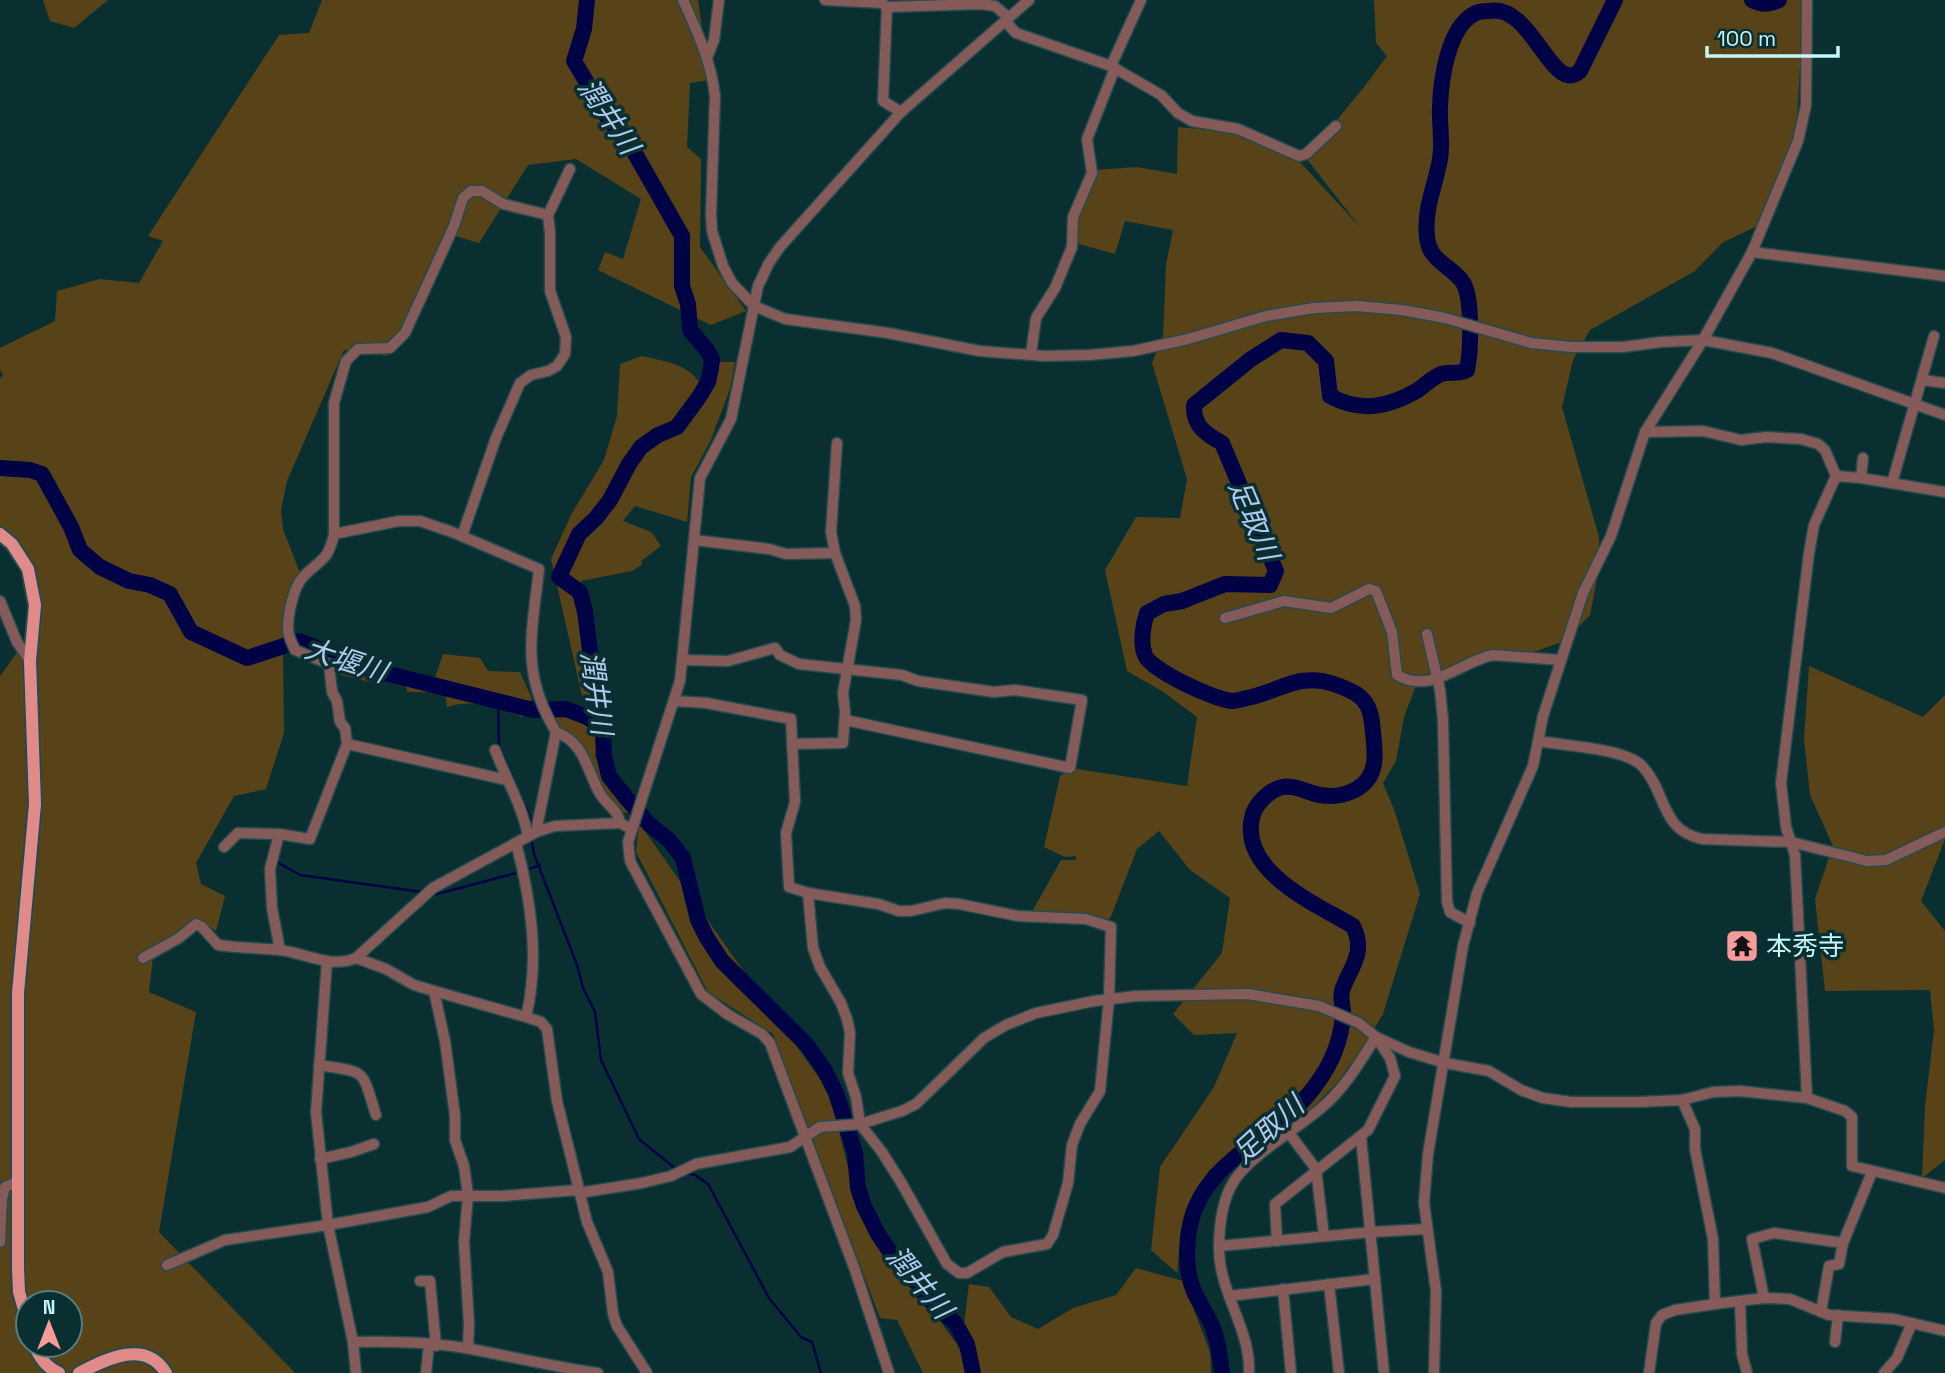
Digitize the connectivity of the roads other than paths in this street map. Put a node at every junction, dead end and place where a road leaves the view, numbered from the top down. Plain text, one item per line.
1 (683, 0) edge
2 (719, 0) edge
3 (825, 0) edge
4 (1029, 0) edge
5 (1141, 0) edge
6 (1807, 0) edge
7 (887, 7) junction
8 (1007, 20) junction
9 (707, 59) junction
10 (1113, 67) junction
11 (901, 111) junction
12 (1336, 126) dead end
13 (570, 169) dead end
14 (548, 215) junction
15 (1752, 252) junction
16 (1945, 276) edge
17 (754, 306) junction
18 (1934, 336) dead end
19 (1703, 340) junction
20 (1031, 354) junction
21 (1922, 380) junction
22 (1945, 383) edge
23 (1915, 403) junction
24 (1945, 415) edge
25 (1645, 432) junction
26 (837, 443) dead end
27 (1863, 458) dead end
28 (1836, 476) junction
29 (1861, 478) junction
30 (1892, 484) junction
31 (1945, 492) edge
32 (0, 534) edge
33 (334, 534) junction
34 (462, 536) junction
35 (694, 540) junction
36 (835, 553) junction
37 (0, 601) edge
38 (1225, 618) dead end
39 (1427, 634) dead end
40 (683, 660) junction
41 (1560, 660) junction
42 (30, 661) junction
43 (846, 668) junction
44 (1437, 679) junction
45 (675, 701) junction
46 (845, 720) junction
47 (554, 727) junction
48 (1539, 741) junction
49 (347, 744) junction
50 (792, 744) junction
51 (495, 750) dead end
52 (507, 780) junction
53 (620, 823) junction
54 (633, 825) junction
55 (1945, 832) edge
56 (279, 834) junction
57 (532, 834) junction
58 (1791, 842) junction
59 (516, 843) junction
60 (224, 848) dead end
61 (808, 893) junction
62 (1470, 923) junction
63 (280, 950) junction
64 (143, 958) dead end
65 (356, 958) junction
66 (327, 961) junction
67 (434, 991) junction
68 (1109, 999) junction
69 (526, 1017) junction
70 (1376, 1037) junction
71 (1445, 1063) junction
72 (319, 1065) junction
73 (1807, 1098) junction
74 (1682, 1100) junction
75 (376, 1115) dead end
76 (858, 1124) junction
77 (1289, 1132) junction
78 (1361, 1137) junction
79 (804, 1139) junction
80 (374, 1144) dead end
81 (320, 1158) junction
82 (1316, 1169) junction
83 (1872, 1172) junction
84 (19, 1181) junction
85 (1945, 1188) edge
86 (578, 1191) junction
87 (468, 1195) junction
88 (328, 1225) junction
89 (1426, 1229) junction
90 (1372, 1232) junction
91 (1324, 1236) junction
92 (1278, 1241) junction
93 (0, 1242) edge
94 (1843, 1243) junction
95 (1219, 1246) junction
96 (167, 1265) dead end
97 (1375, 1279) junction
98 (421, 1281) dead end
99 (1329, 1284) junction
100 (19, 1289) edge
101 (1283, 1289) junction
102 (1229, 1296) junction
103 (1764, 1298) junction
104 (1740, 1302) junction
105 (1715, 1304) junction
106 (1821, 1312) junction
107 (1838, 1315) junction
108 (1912, 1323) junction
109 (1945, 1331) edge
110 (353, 1342) junction
111 (1835, 1342) dead end
112 (433, 1346) junction
113 (468, 1348) junction
114 (41, 1359) edge
115 (59, 1373) edge
116 (79, 1373) edge
117 (166, 1373) edge
118 (356, 1373) edge
119 (426, 1373) edge
120 (598, 1373) edge
121 (647, 1373) edge
122 (889, 1373) edge
123 (1249, 1373) edge
124 (1291, 1373) edge
125 (1339, 1373) edge
126 (1384, 1373) edge
127 (1434, 1373) edge
128 (1649, 1373) edge
129 (1747, 1373) edge
130 (1884, 1373) edge

1 - 9 street
2 - 9 street
3 - 7 street
4 - 8 street
5 - 10 street
6 - 15 street
7 - 8 street
7 - 11 street
8 - 10 street
8 - 11 street
9 - 17 street
10 - 12 street
10 - 20 street
11 - 17 street
13 - 14 street
14 - 33 street
14 - 34 street
15 - 16 street
15 - 19 street
17 - 20 street
17 - 35 street
18 - 21 street
19 - 20 street
19 - 23 street
19 - 25 street
21 - 22 street
21 - 23 street
23 - 24 street
23 - 30 street
25 - 28 street
25 - 41 street
26 - 36 street
27 - 29 street
28 - 29 street
28 - 58 street
29 - 30 street
30 - 31 street
32 - 42 main road
33 - 34 street
33 - 49 street
34 - 47 street
35 - 36 street
35 - 40 street
36 - 43 street
37 - 42 street
38 - 44 street
39 - 44 street
40 - 43 street
40 - 45 street
41 - 44 street
41 - 48 street
42 - 84 main road
43 - 46 street
43 - 46 street
44 - 62 street
45 - 50 street
45 - 54 street
46 - 50 street
47 - 53 street
47 - 57 street
48 - 58 street
48 - 62 street
49 - 52 street
49 - 56 street
50 - 61 street
51 - 52 street
52 - 57 street
53 - 54 street
53 - 57 street
54 - 79 street
55 - 58 street
56 - 60 street
56 - 63 street
57 - 59 street
58 - 73 street
59 - 65 street
59 - 69 street
61 - 68 street
61 - 76 street
62 - 71 street
63 - 64 street
63 - 66 street
65 - 66 street
65 - 67 street
66 - 72 street
67 - 69 street
67 - 87 street
68 - 70 street
68 - 76 street
68 - 76 street
69 - 86 street
70 - 71 street
70 - 77 street
70 - 78 street
71 - 74 street
71 - 89 street
72 - 75 street
72 - 81 street
73 - 74 street
73 - 83 street
74 - 105 street
76 - 79 street
77 - 82 street
77 - 95 street
78 - 82 street
78 - 90 street
79 - 86 street
79 - 122 street
80 - 81 street
81 - 88 street
82 - 91 street
82 - 92 street
83 - 85 street
83 - 94 street
84 - 93 street
84 - 100 main road
86 - 87 street
86 - 121 street
87 - 88 street
87 - 113 street
88 - 96 street
88 - 110 street
89 - 90 street
89 - 127 street
90 - 91 street
90 - 97 street
91 - 92 street
92 - 95 street
94 - 103 street
94 - 106 street
95 - 102 street
97 - 99 street
97 - 126 street
98 - 112 street
99 - 101 street
99 - 125 street
101 - 102 street
101 - 124 street
102 - 123 street
103 - 104 street
103 - 106 street
104 - 105 street
104 - 129 street
105 - 128 street
106 - 107 street
107 - 108 street
107 - 111 street
108 - 109 street
108 - 130 street
110 - 112 street
110 - 118 street
112 - 113 street
112 - 119 street
113 - 120 street
114 - 115 main road
116 - 117 main road

